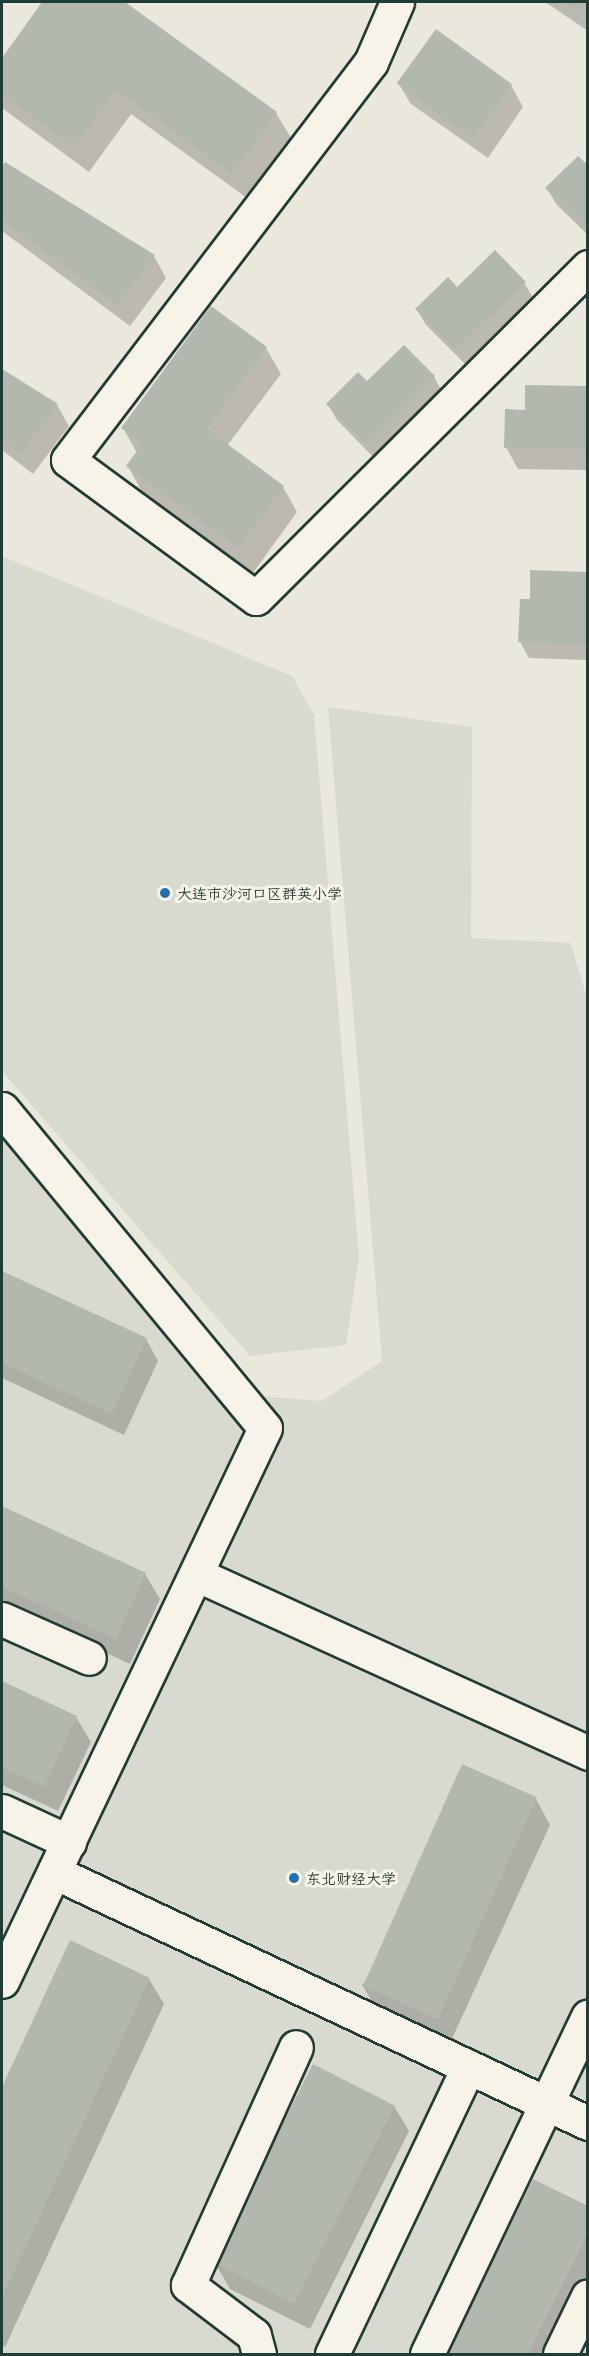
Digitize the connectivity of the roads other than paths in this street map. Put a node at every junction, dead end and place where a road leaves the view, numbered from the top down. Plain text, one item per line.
1 (397, 2) edge
2 (588, 267) edge
3 (2, 1109) edge
4 (198, 1575) junction
5 (2, 1619) edge
6 (89, 1658) dead end
7 (588, 1754) edge
8 (2, 1811) edge
9 (69, 1842) junction
10 (54, 1872) junction
11 (2, 1981) edge
12 (588, 2016) edge
13 (296, 2047) dead end
14 (468, 2067) junction
15 (546, 2104) junction
16 (588, 2123) edge
17 (588, 2296) edge
18 (333, 2354) edge
19 (259, 2355) edge
20 (427, 2355) edge
21 (560, 2355) edge

1 - 2 street
3 - 4 street
4 - 7 street
4 - 9 street
5 - 6 street
8 - 9 street
9 - 10 street
10 - 11 street
10 - 14 street
12 - 15 street
13 - 19 street
14 - 15 street
14 - 18 street
15 - 16 street
15 - 20 street
17 - 21 street

